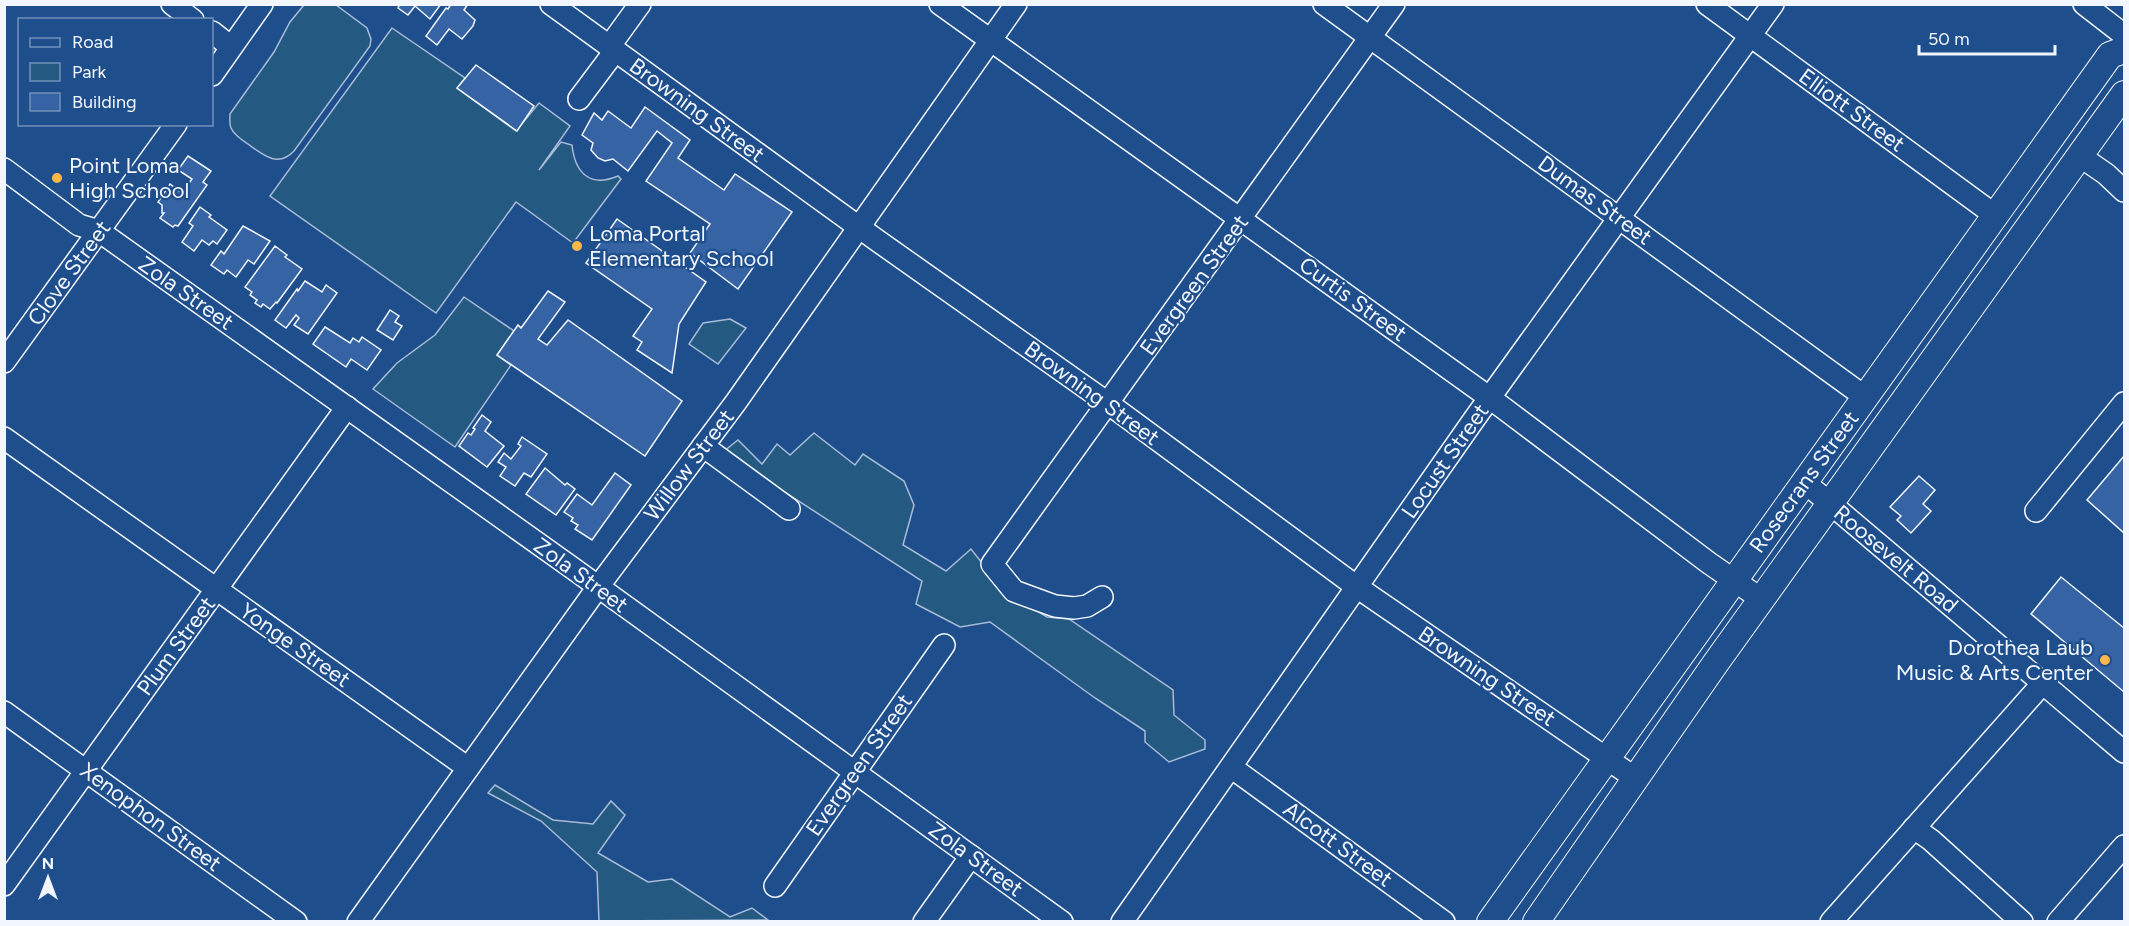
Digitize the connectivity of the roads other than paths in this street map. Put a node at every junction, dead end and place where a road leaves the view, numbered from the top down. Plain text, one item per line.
1 (172, 4) edge
2 (261, 4) edge
3 (551, 4) edge
4 (640, 4) edge
5 (940, 4) edge
6 (1016, 4) edge
7 (1324, 4) edge
8 (1394, 4) edge
9 (1707, 4) edge
10 (1773, 4) edge
11 (2084, 4) edge
12 (190, 18) edge
13 (213, 33) edge
14 (2124, 35) edge
15 (1750, 36) junction
16 (1370, 38) junction
17 (991, 41) junction
18 (231, 47) junction
19 (612, 49) junction
20 (2124, 50) edge
21 (213, 74) edge
22 (2124, 94) edge
23 (579, 99) dead end
24 (175, 126) edge
25 (2080, 156) junction
26 (4, 169) edge
27 (2124, 191) edge
28 (1996, 216) junction
29 (1619, 218) junction
30 (1241, 219) junction
31 (859, 227) junction
32 (99, 231) junction
33 (4, 362) edge
34 (1865, 397) junction
35 (1490, 398) junction
36 (2124, 403) edge
37 (1108, 404) junction
38 (347, 407) junction
39 (4, 438) edge
40 (703, 446) junction
41 (1805, 483) junction
42 (1832, 504) junction
43 (789, 509) dead end
44 (2036, 511) dead end
45 (1734, 580) junction
46 (598, 587) junction
47 (1357, 587) junction
48 (217, 589) junction
49 (1102, 597) dead end
50 (1761, 599) junction
51 (944, 645) dead end
52 (2043, 683) junction
53 (4, 712) edge
54 (2124, 752) edge
55 (1607, 758) junction
56 (1231, 767) junction
57 (468, 768) junction
58 (86, 770) junction
59 (855, 772) junction
60 (1635, 778) junction
61 (1914, 828) junction
62 (2124, 846) edge
63 (971, 856) junction
64 (4, 885) edge
65 (775, 886) dead end
66 (296, 921) edge
67 (358, 921) edge
68 (924, 921) edge
69 (1062, 921) edge
70 (1122, 921) edge
71 (1444, 921) edge
72 (1490, 921) edge
73 (1536, 921) edge
74 (1831, 921) edge
75 (2022, 921) edge
76 (2058, 921) edge

1 - 12 street
2 - 18 street
3 - 19 street, Browning Street
4 - 19 street
5 - 17 street, Curtis Street
6 - 17 street, Willow Street
7 - 16 street, Dumas Street
8 - 16 street, Evergreen Street
9 - 15 street, Elliott Street
10 - 15 street, Locust Street
11 - 14 street
13 - 18 street
15 - 28 street, Elliott Street
15 - 29 street, Locust Street
16 - 29 street, Dumas Street
16 - 30 street, Evergreen Street
17 - 30 street, Curtis Street
17 - 31 street, Willow Street
18 - 21 street
19 - 23 street
19 - 31 street, Browning Street
20 - 28 main road, Rosecrans Street
22 - 25 main road, Rosecrans Street
24 - 32 street, Clove Street
25 - 27 street
25 - 42 main road, Rosecrans Street
26 - 32 street, Zola Street
28 - 34 main road, Rosecrans Street
29 - 34 street, Dumas Street
29 - 35 street, Locust Street
30 - 35 street, Curtis Street
30 - 37 street, Evergreen Street
31 - 37 street, Browning Street
31 - 40 street, Willow Street
32 - 33 street, Clove Street
32 - 38 street, Zola Street
34 - 41 main road, Rosecrans Street
35 - 45 street, Curtis Street
35 - 47 street, Locust Street
36 - 44 street
37 - 47 street, Browning Street
37 - 49 street, Evergreen Street
38 - 46 street, Zola Street
38 - 48 street, Plum Street
39 - 48 street, Yonge Street
40 - 43 street
40 - 46 street, Willow Street
41 - 42 street, Roosevelt Road
41 - 45 main road, Rosecrans Street
42 - 50 main road, Rosecrans Street
42 - 52 street, Roosevelt Road
45 - 50 street, Curtis Street
45 - 55 main road, Rosecrans Street
46 - 57 street, Willow Street
46 - 59 street, Zola Street
47 - 55 street, Browning Street
47 - 56 street, Locust Street
48 - 57 street, Yonge Street
48 - 58 street, Plum Street
50 - 60 main road, Rosecrans Street
51 - 59 street, Evergreen Street
52 - 54 street, Roosevelt Road
52 - 61 street
53 - 58 street, Xenophon Street
55 - 60 street, Browning Street
55 - 72 main road, Rosecrans Street
56 - 70 street, Locust Street
56 - 71 street, Alcott Street
57 - 67 street, Willow Street
58 - 64 street, Plum Street
58 - 66 street, Xenophon Street
59 - 63 street, Zola Street
59 - 65 street, Evergreen Street
60 - 73 main road, Rosecrans Street
61 - 74 street
61 - 75 street
62 - 76 street
63 - 68 street
63 - 69 street, Zola Street

